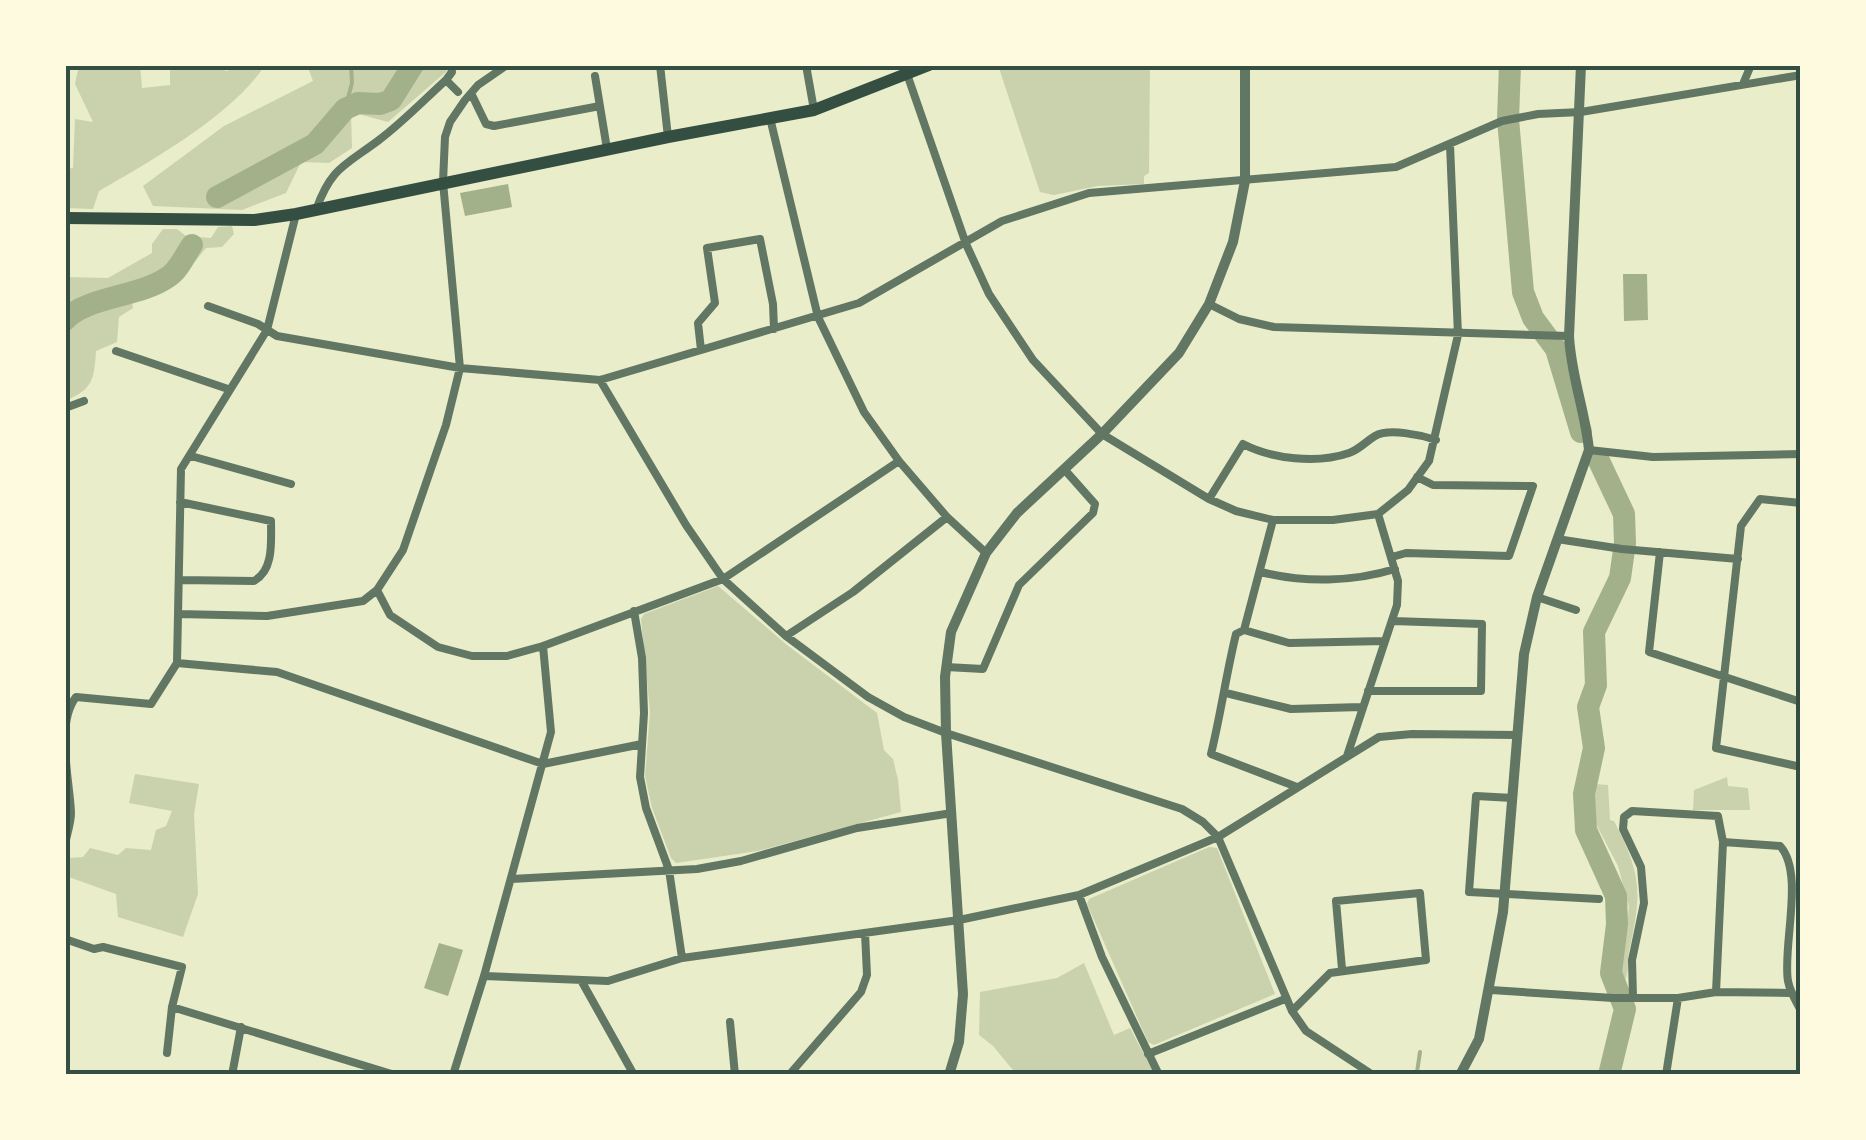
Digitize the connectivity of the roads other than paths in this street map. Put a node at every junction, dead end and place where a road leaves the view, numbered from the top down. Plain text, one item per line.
1 (451, 65) edge
2 (507, 65) edge
3 (660, 65) edge
4 (806, 65) edge
5 (929, 65) edge
6 (1245, 65) edge
7 (1582, 65) edge
8 (1751, 65) edge
9 (906, 74) junction
10 (1801, 75) edge
11 (594, 76) dead end
12 (446, 80) junction
13 (1743, 84) junction
14 (458, 92) dead end
15 (471, 94) junction
16 (600, 106) junction
17 (814, 110) junction
18 (1581, 112) junction
19 (770, 118) junction
20 (668, 136) junction
21 (1450, 145) junction
22 (608, 149) junction
23 (1245, 181) junction
24 (443, 182) junction
25 (316, 210) junction
26 (296, 214) junction
27 (65, 218) edge
28 (966, 244) junction
29 (1209, 304) junction
30 (208, 306) dead end
31 (818, 318) junction
32 (267, 330) junction
33 (774, 330) junction
34 (1458, 334) junction
35 (1568, 336) junction
36 (701, 350) junction
37 (116, 351) dead end
38 (460, 368) junction
39 (600, 380) junction
40 (228, 388) junction
41 (84, 400) dead end
42 (65, 408) edge
43 (1102, 434) junction
44 (1436, 440) junction
45 (1589, 450) junction
46 (1801, 454) edge
47 (191, 456) junction
48 (899, 461) junction
49 (1064, 470) junction
50 (1418, 477) junction
51 (291, 484) dead end
52 (1210, 499) junction
53 (180, 502) junction
54 (1801, 504) edge
55 (1378, 514) junction
56 (948, 516) junction
57 (1274, 520) junction
58 (1557, 539) junction
59 (1660, 552) junction
60 (986, 553) junction
61 (1392, 557) junction
62 (1738, 558) junction
63 (1395, 569) junction
64 (1261, 572) junction
65 (723, 579) junction
66 (179, 580) junction
67 (376, 590) junction
68 (1537, 598) junction
69 (1576, 610) dead end
70 (634, 612) junction
71 (178, 614) junction
72 (1393, 621) junction
73 (1244, 630) junction
74 (786, 636) junction
75 (1385, 641) junction
76 (543, 646) junction
77 (178, 663) junction
78 (946, 667) junction
79 (1722, 676) junction
80 (1368, 690) junction
81 (1226, 694) junction
82 (1801, 702) edge
83 (1362, 707) junction
84 (946, 734) junction
85 (1518, 735) junction
86 (642, 744) junction
87 (1346, 756) junction
88 (544, 764) junction
89 (1801, 767) edge
90 (1296, 787) junction
91 (1513, 798) junction
92 (952, 812) junction
93 (1218, 836) junction
94 (1723, 842) junction
95 (65, 844) edge
96 (669, 870) junction
97 (511, 879) junction
98 (1078, 894) junction
99 (1504, 896) junction
100 (1599, 899) dead end
101 (959, 920) junction
102 (866, 933) junction
103 (65, 939) edge
104 (682, 958) junction
105 (1342, 969) junction
106 (484, 976) junction
107 (582, 982) junction
108 (1491, 990) junction
109 (1716, 992) junction
110 (1792, 992) junction
111 (1631, 997) junction
112 (1285, 998) junction
113 (1678, 998) junction
114 (172, 1007) junction
115 (1292, 1010) junction
116 (1801, 1011) edge
117 (730, 1022) dead end
118 (241, 1027) junction
119 (168, 1052) dead end
120 (1148, 1054) junction
121 (354, 1062) junction
122 (232, 1075) edge
123 (352, 1075) edge
124 (396, 1075) edge
125 (453, 1075) edge
126 (634, 1075) edge
127 (735, 1075) edge
128 (789, 1075) edge
129 (949, 1075) edge
130 (1159, 1075) edge
131 (1373, 1075) edge
132 (1460, 1075) edge
133 (1666, 1075) edge

1 - 12 street
2 - 15 street
3 - 20 street
4 - 17 street
5 - 9 main road
6 - 23 street
7 - 18 street
8 - 13 street
9 - 17 main road
9 - 28 street
10 - 13 street
11 - 16 street
12 - 14 street
12 - 25 street
13 - 18 street
15 - 16 street
15 - 24 street
16 - 22 street
17 - 19 main road
18 - 21 street
18 - 35 street
19 - 20 main road
19 - 31 street
20 - 22 main road
21 - 23 street
21 - 34 street
22 - 24 main road
23 - 28 street
23 - 29 street
24 - 25 main road
24 - 38 street
25 - 26 main road
26 - 27 main road
26 - 32 street
28 - 31 street
28 - 43 street
29 - 34 street
29 - 43 street
30 - 32 street
31 - 33 street
31 - 48 street
32 - 38 street
32 - 40 street
33 - 36 street
33 - 36 street
34 - 35 street
34 - 44 street
35 - 45 street
36 - 39 street
37 - 40 street
38 - 39 street
38 - 67 street
39 - 65 street
40 - 47 street
41 - 42 street
43 - 49 street
43 - 52 street
44 - 50 street
44 - 52 street
45 - 46 street
45 - 58 street
47 - 51 street
47 - 53 street
48 - 56 street
48 - 65 street
49 - 60 street
49 - 78 street
50 - 55 street
50 - 61 street
52 - 57 street
53 - 66 street
53 - 66 street
54 - 62 street
55 - 57 street
55 - 61 street
56 - 60 street
56 - 74 street
57 - 64 street
58 - 59 street
58 - 68 street
59 - 62 street
59 - 79 street
60 - 78 street
61 - 63 street
62 - 79 street
63 - 64 street
63 - 72 street
64 - 73 street
65 - 70 street
65 - 74 street
66 - 71 street
67 - 71 street
67 - 76 street
68 - 69 street
68 - 85 street
70 - 76 street
70 - 86 street
71 - 77 street
72 - 75 street
72 - 80 street
73 - 75 street
73 - 81 street
74 - 84 street
75 - 80 street
76 - 88 street
77 - 88 street
77 - 95 street
78 - 84 street
79 - 82 street
79 - 89 street
80 - 83 street
81 - 83 street
81 - 90 street
83 - 87 street
84 - 92 street
84 - 93 street
85 - 87 street
85 - 91 street
86 - 88 street
86 - 96 street
87 - 90 street
88 - 97 street
90 - 93 street
91 - 99 street
91 - 99 street
92 - 96 street
92 - 101 street
93 - 98 street
93 - 112 street
94 - 109 street
94 - 110 street
94 - 111 street
96 - 97 street
96 - 104 street
97 - 106 street
98 - 101 street
98 - 120 street
99 - 100 street
99 - 108 street
101 - 102 street
101 - 129 street
102 - 104 street
102 - 128 street
103 - 114 street
104 - 107 street
105 - 105 street
105 - 115 street
106 - 107 street
106 - 125 street
107 - 126 street
108 - 111 street
108 - 132 street
109 - 110 street
109 - 113 street
110 - 116 street
111 - 113 street
112 - 115 street
112 - 120 street
113 - 133 street
114 - 118 street
114 - 119 street
115 - 131 street
117 - 127 street
118 - 121 street
118 - 122 street
120 - 130 street
121 - 123 street
121 - 124 street

